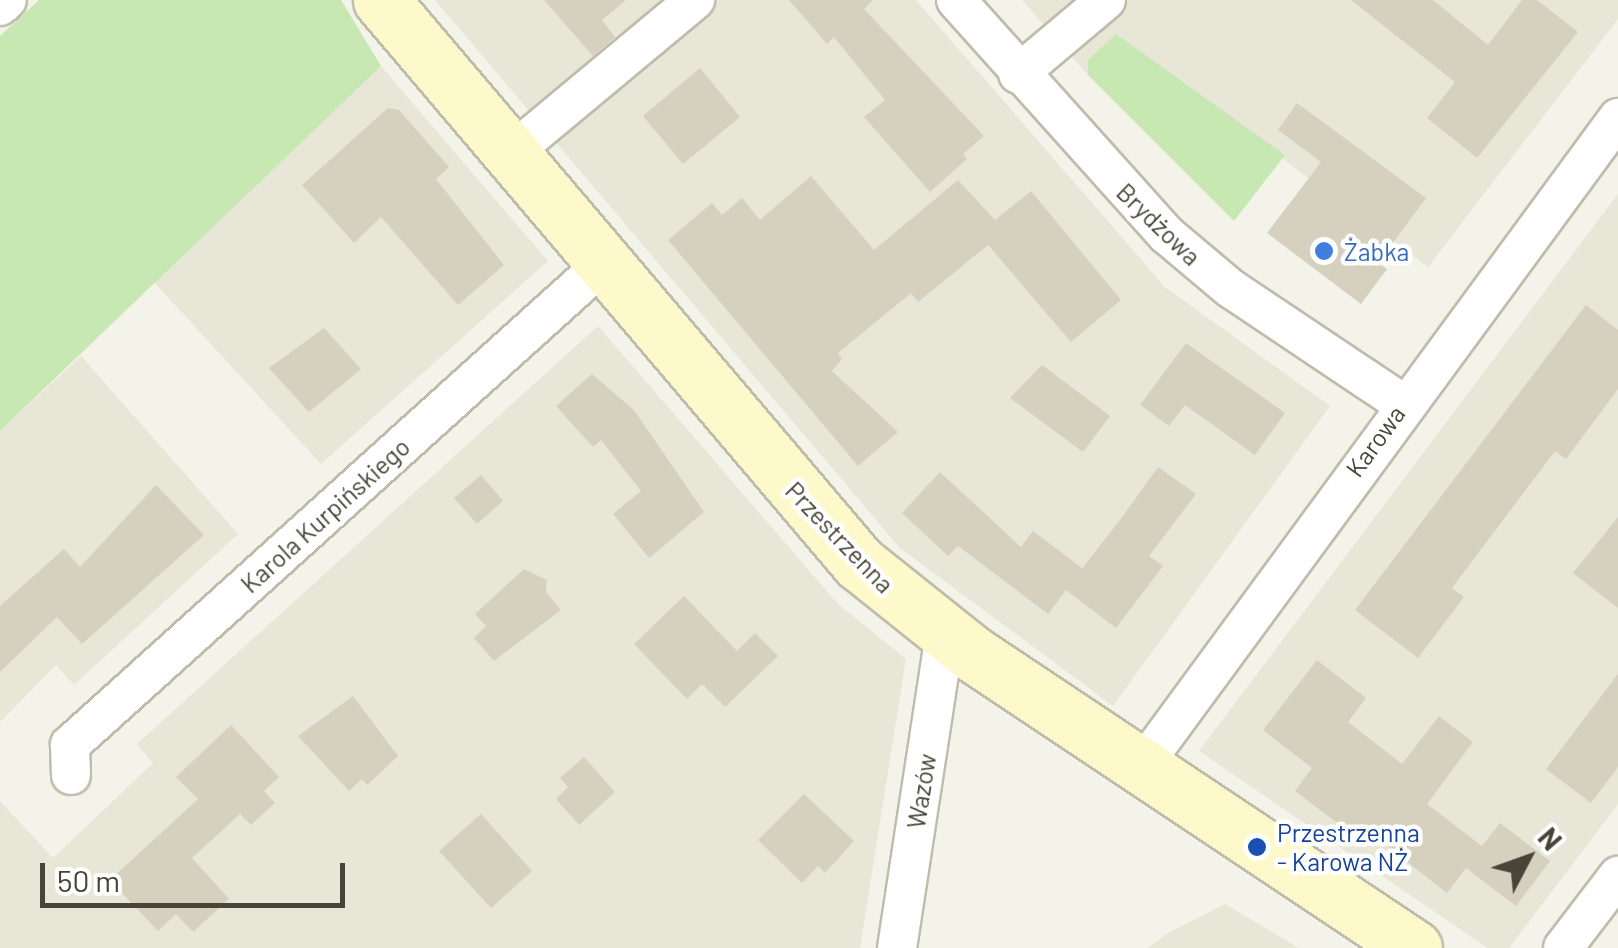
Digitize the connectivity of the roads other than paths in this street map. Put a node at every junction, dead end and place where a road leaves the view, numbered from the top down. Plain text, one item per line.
1 (7, 0) edge
2 (381, 0) edge
3 (695, 0) edge
4 (956, 0) edge
5 (1106, 0) edge
6 (0, 6) edge
7 (1018, 74) junction
8 (1618, 118) edge
9 (510, 154) junction
10 (603, 264) junction
11 (1402, 403) junction
12 (945, 634) junction
13 (1140, 770) junction
14 (70, 775) dead end
15 (1618, 876) edge
16 (897, 948) edge
17 (1414, 948) edge
18 (1563, 948) edge

1 - 6 street
2 - 9 street, Przestrzenna
3 - 9 street
4 - 7 street, Brydżowa
5 - 7 street
7 - 11 street, Brydżowa
8 - 11 street, Karowa
9 - 10 street, Przestrzenna
10 - 12 street, Przestrzenna
10 - 14 street, Karola Kurpińskiego
11 - 13 street, Karowa
12 - 13 street, Przestrzenna
12 - 16 street, Wazów
13 - 17 street, Przestrzenna
15 - 18 street

